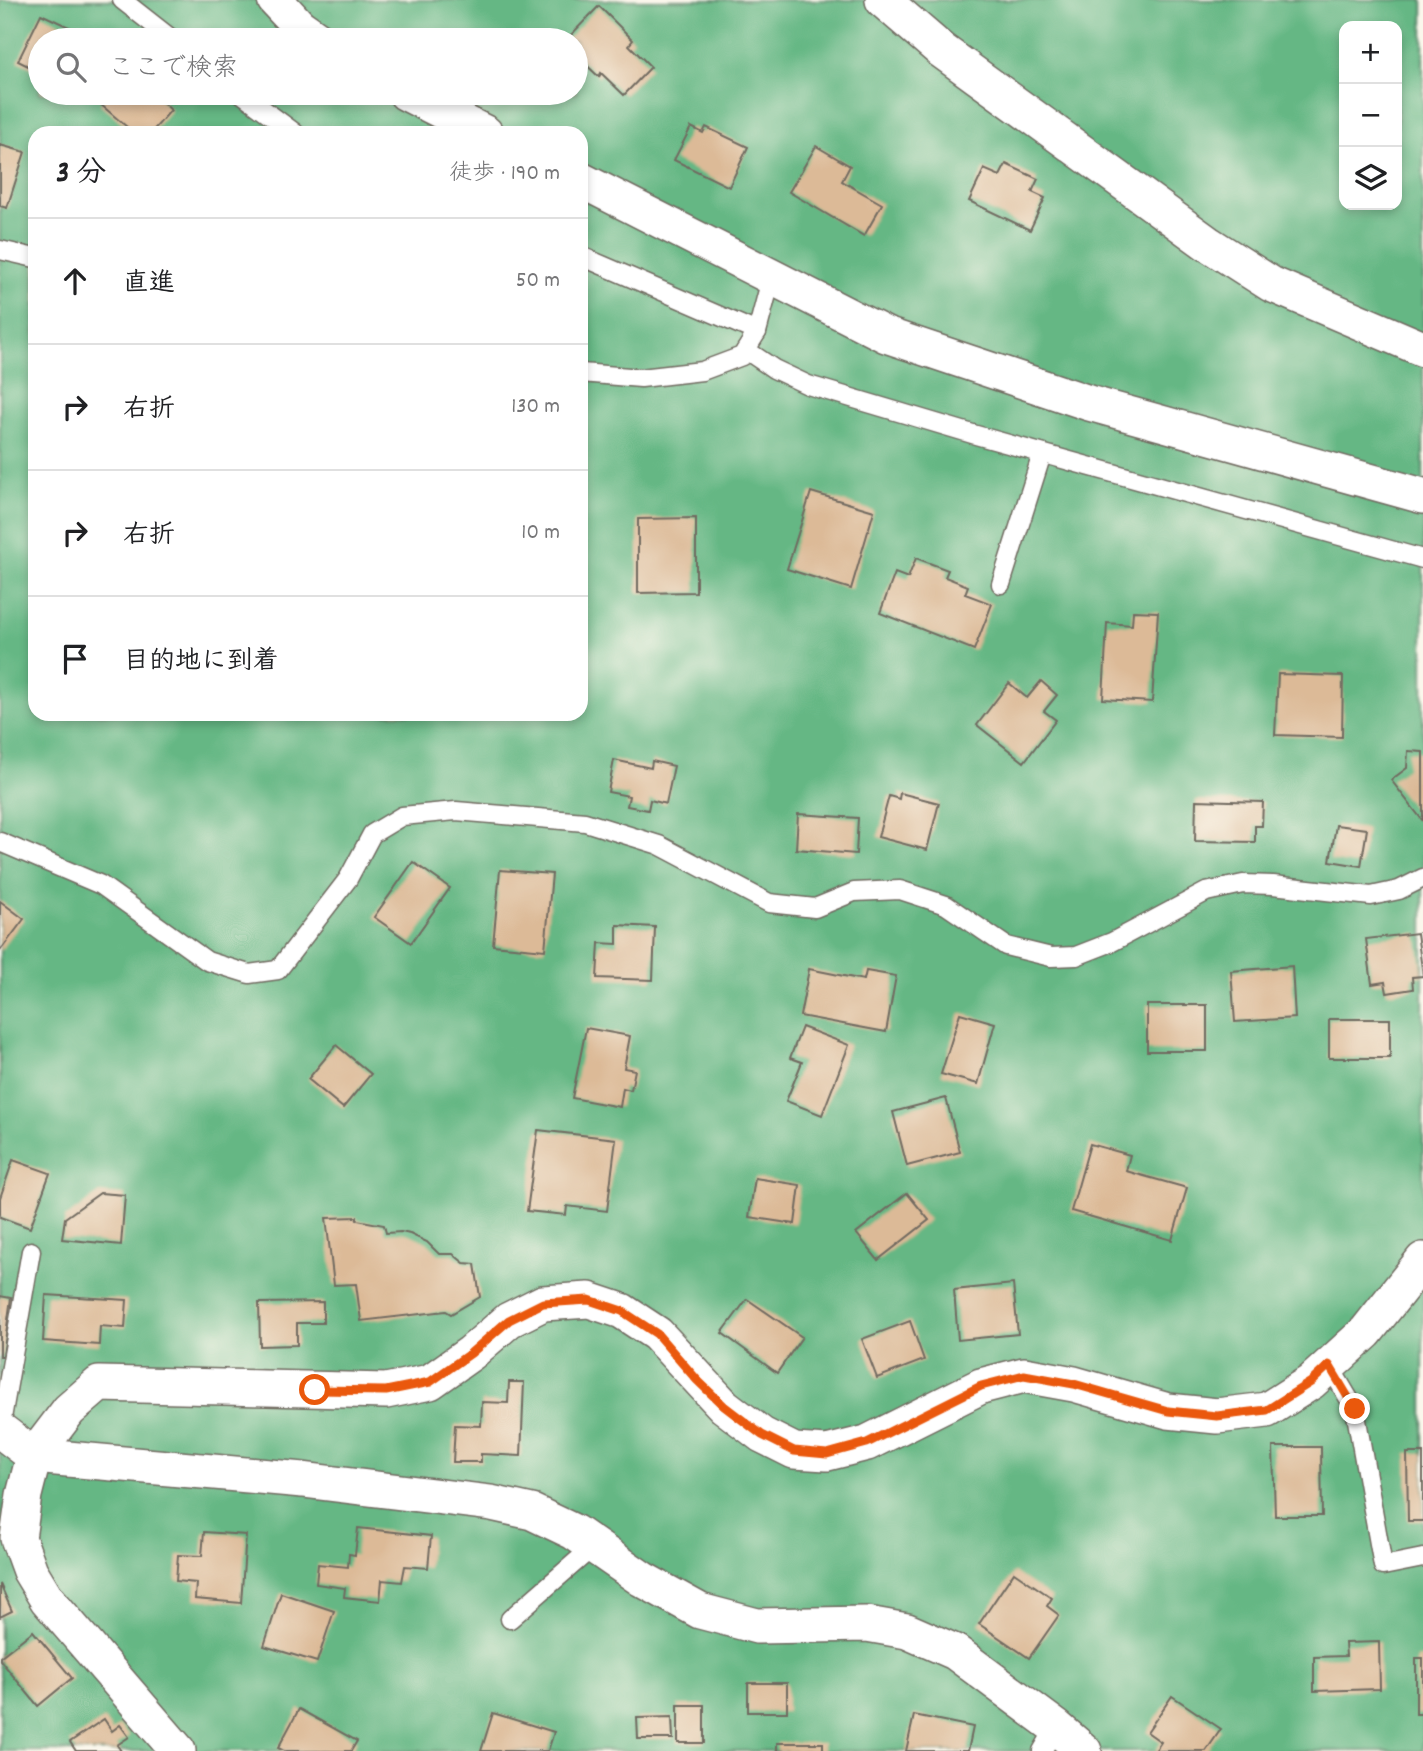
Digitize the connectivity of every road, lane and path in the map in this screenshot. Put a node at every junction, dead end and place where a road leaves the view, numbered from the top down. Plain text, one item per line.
1 (122, 0) edge
2 (275, 0) edge
3 (883, 0) edge
4 (158, 28) edge
5 (302, 28) edge
6 (258, 105) edge
7 (430, 105) edge
8 (286, 126) edge
9 (471, 126) edge
10 (588, 184) edge
11 (0, 250) edge
12 (28, 256) edge
13 (588, 260) edge
14 (771, 279) junction
15 (757, 332) junction
16 (1423, 349) edge
17 (746, 350) junction
18 (588, 374) edge
19 (1041, 454) junction
20 (1423, 496) edge
21 (1423, 559) edge
22 (1001, 584) dead end
23 (0, 842) edge
24 (1423, 878) edge
25 (31, 1251) dead end
26 (1423, 1260) edge
27 (1329, 1365) junction
28 (0, 1430) edge
29 (34, 1456) junction
30 (594, 1546) junction
31 (1423, 1558) edge
32 (510, 1619) dead end
33 (1049, 1739) edge
34 (178, 1751) edge
35 (1084, 1751) edge

1 - 4 lane
2 - 5 street
3 - 16 street
6 - 8 lane
7 - 9 street
10 - 14 street
11 - 12 lane
13 - 15 lane
14 - 15 lane
14 - 20 street
15 - 17 lane
17 - 18 lane
17 - 19 lane
19 - 21 lane
19 - 22 lane
23 - 24 lane
25 - 28 lane
26 - 27 street
27 - 29 street
27 - 31 lane
28 - 29 street
29 - 30 street
29 - 34 street
30 - 32 lane
30 - 33 street
33 - 35 street

